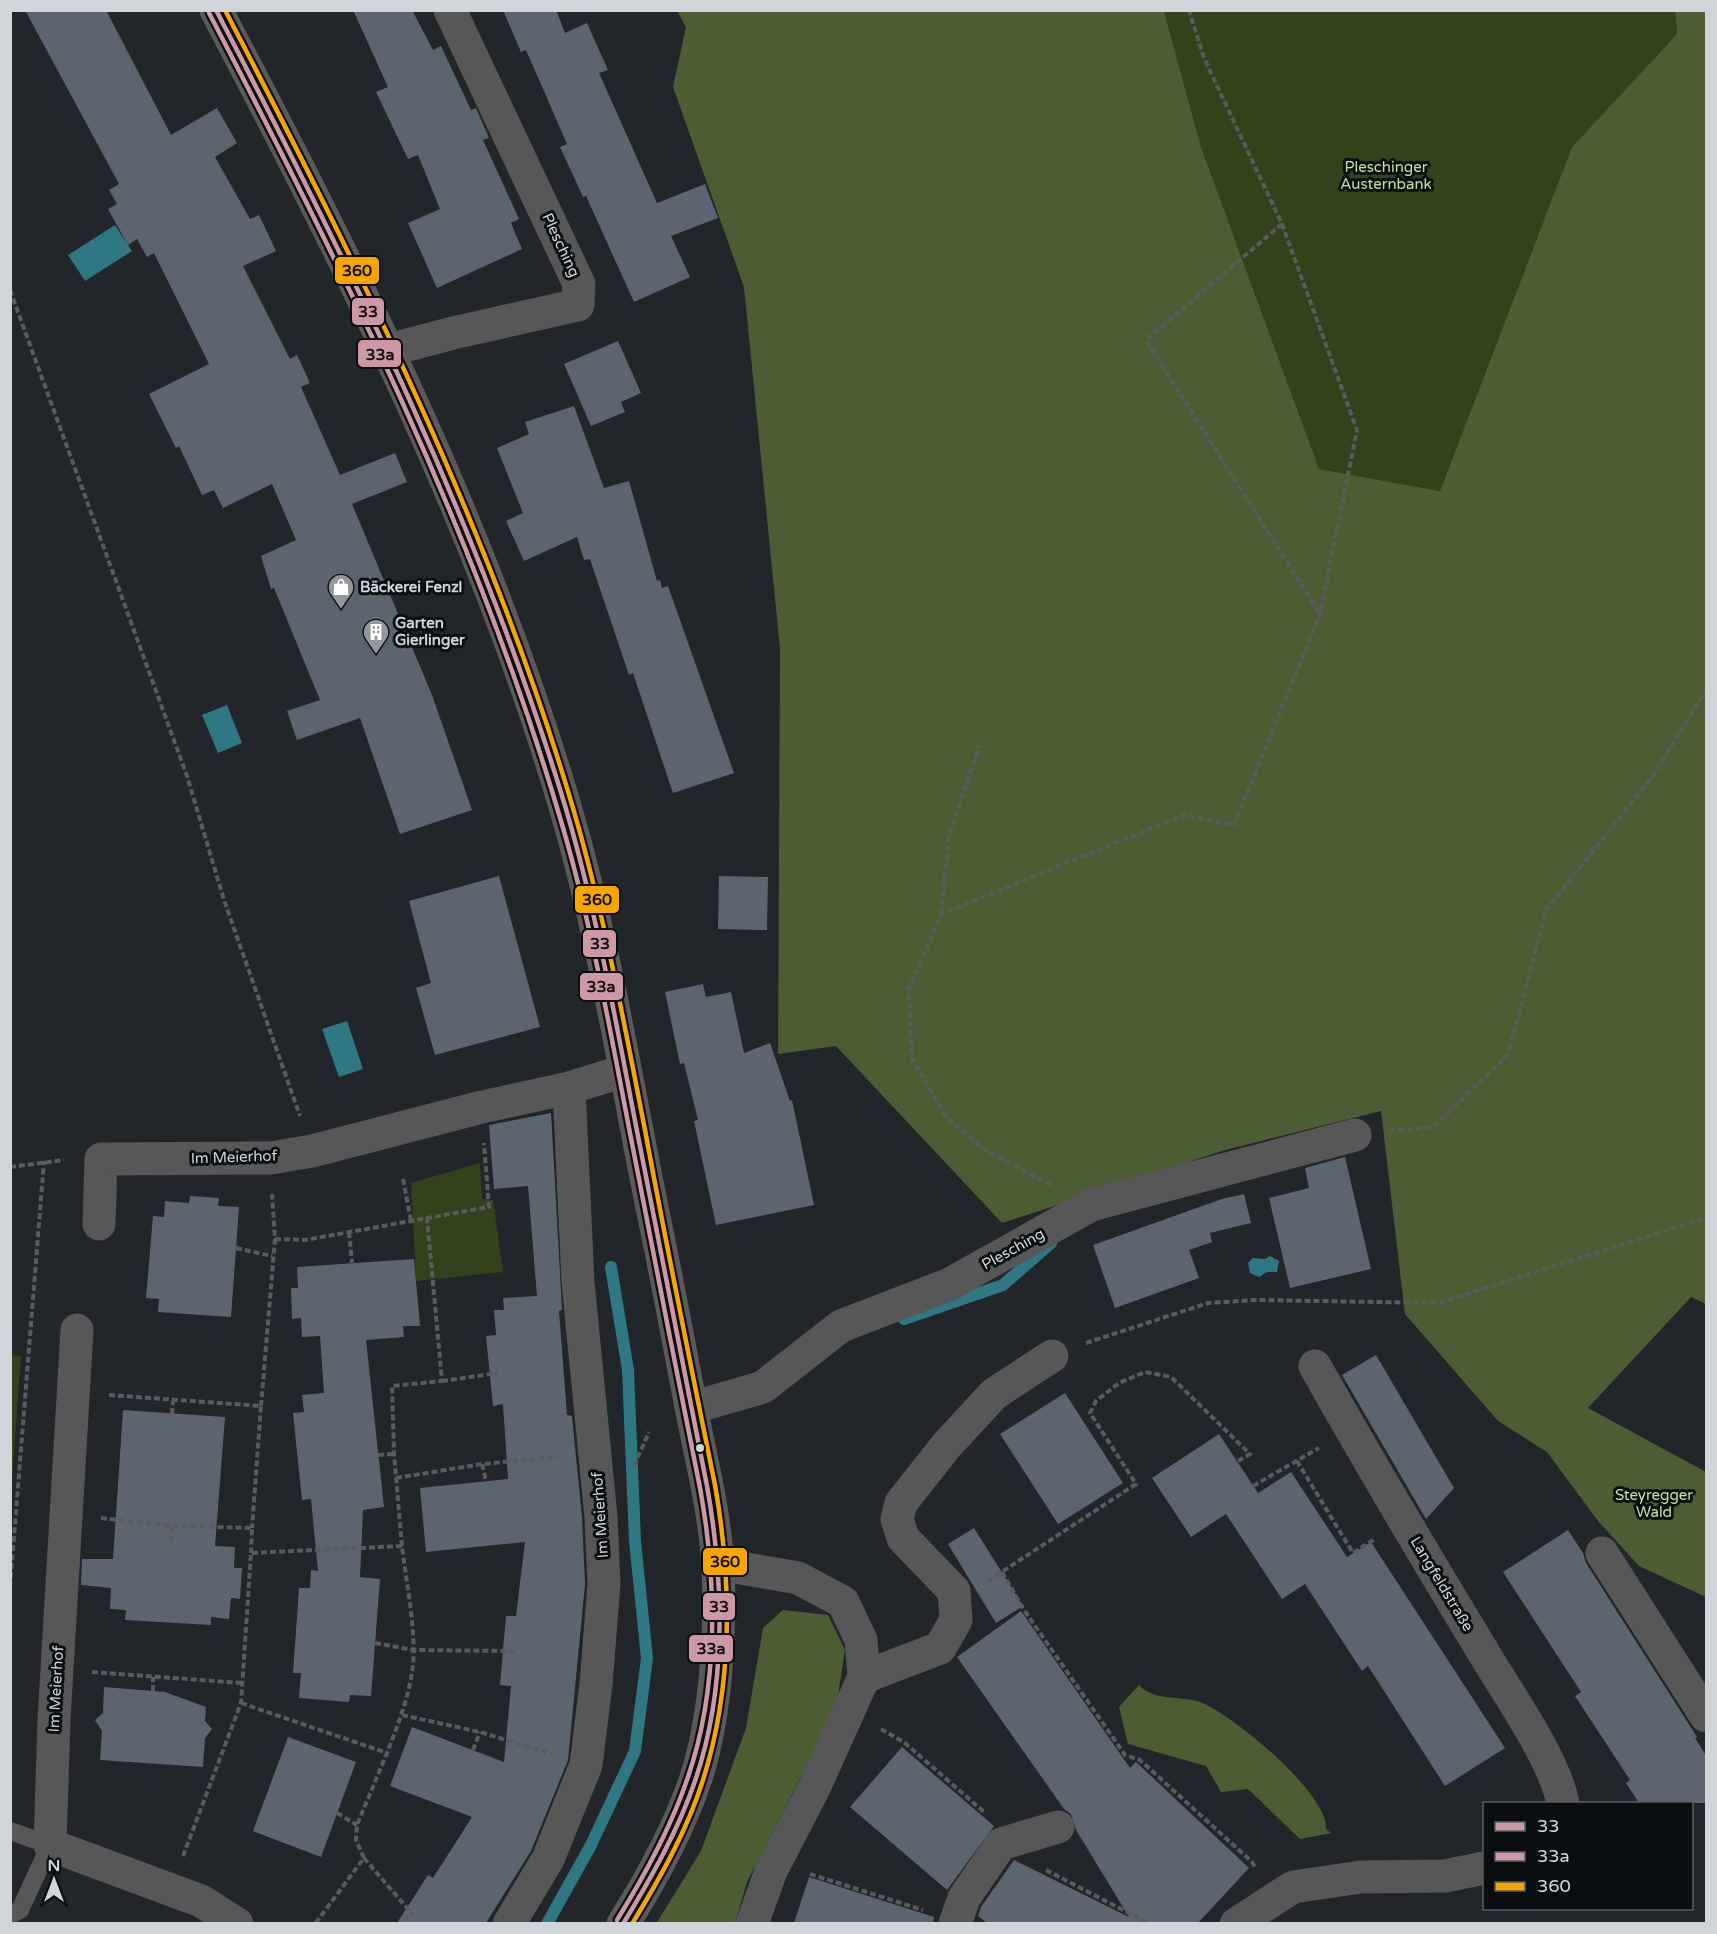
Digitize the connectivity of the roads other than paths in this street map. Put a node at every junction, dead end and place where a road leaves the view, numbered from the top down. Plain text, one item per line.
1 (216, 10) edge
2 (450, 10) edge
3 (389, 350) junction
4 (624, 1071) junction
5 (569, 1088) junction
6 (1355, 1135) road end
7 (99, 1224) dead end
8 (77, 1330) dead end
9 (1052, 1356) road end
10 (1315, 1366) dead end
11 (691, 1408) junction
12 (1602, 1553) dead end
13 (718, 1564) junction
14 (864, 1677) junction
15 (1707, 1716) edge
16 (1563, 1802) edge
17 (1058, 1827) dead end
18 (10, 1832) edge
19 (50, 1845) junction
20 (1483, 1868) edge
21 (10, 1915) edge
22 (237, 1923) edge
23 (509, 1923) edge
24 (623, 1923) edge
25 (752, 1923) edge
26 (954, 1923) edge
27 (1236, 1923) edge

1 - 3 main road
2 - 3 street, Plesching
3 - 4 main road
4 - 5 street, Im Meierhof
4 - 11 main road
5 - 7 street, Im Meierhof
5 - 23 street, Im Meierhof
6 - 11 street, Plesching
8 - 19 street, Im Meierhof
9 - 14 street
10 - 16 street, Langfeldstraße
11 - 13 main road
12 - 15 street
13 - 14 street
13 - 24 main road
14 - 25 street
17 - 26 street
18 - 19 lane
19 - 21 lane
19 - 22 street
20 - 27 street

